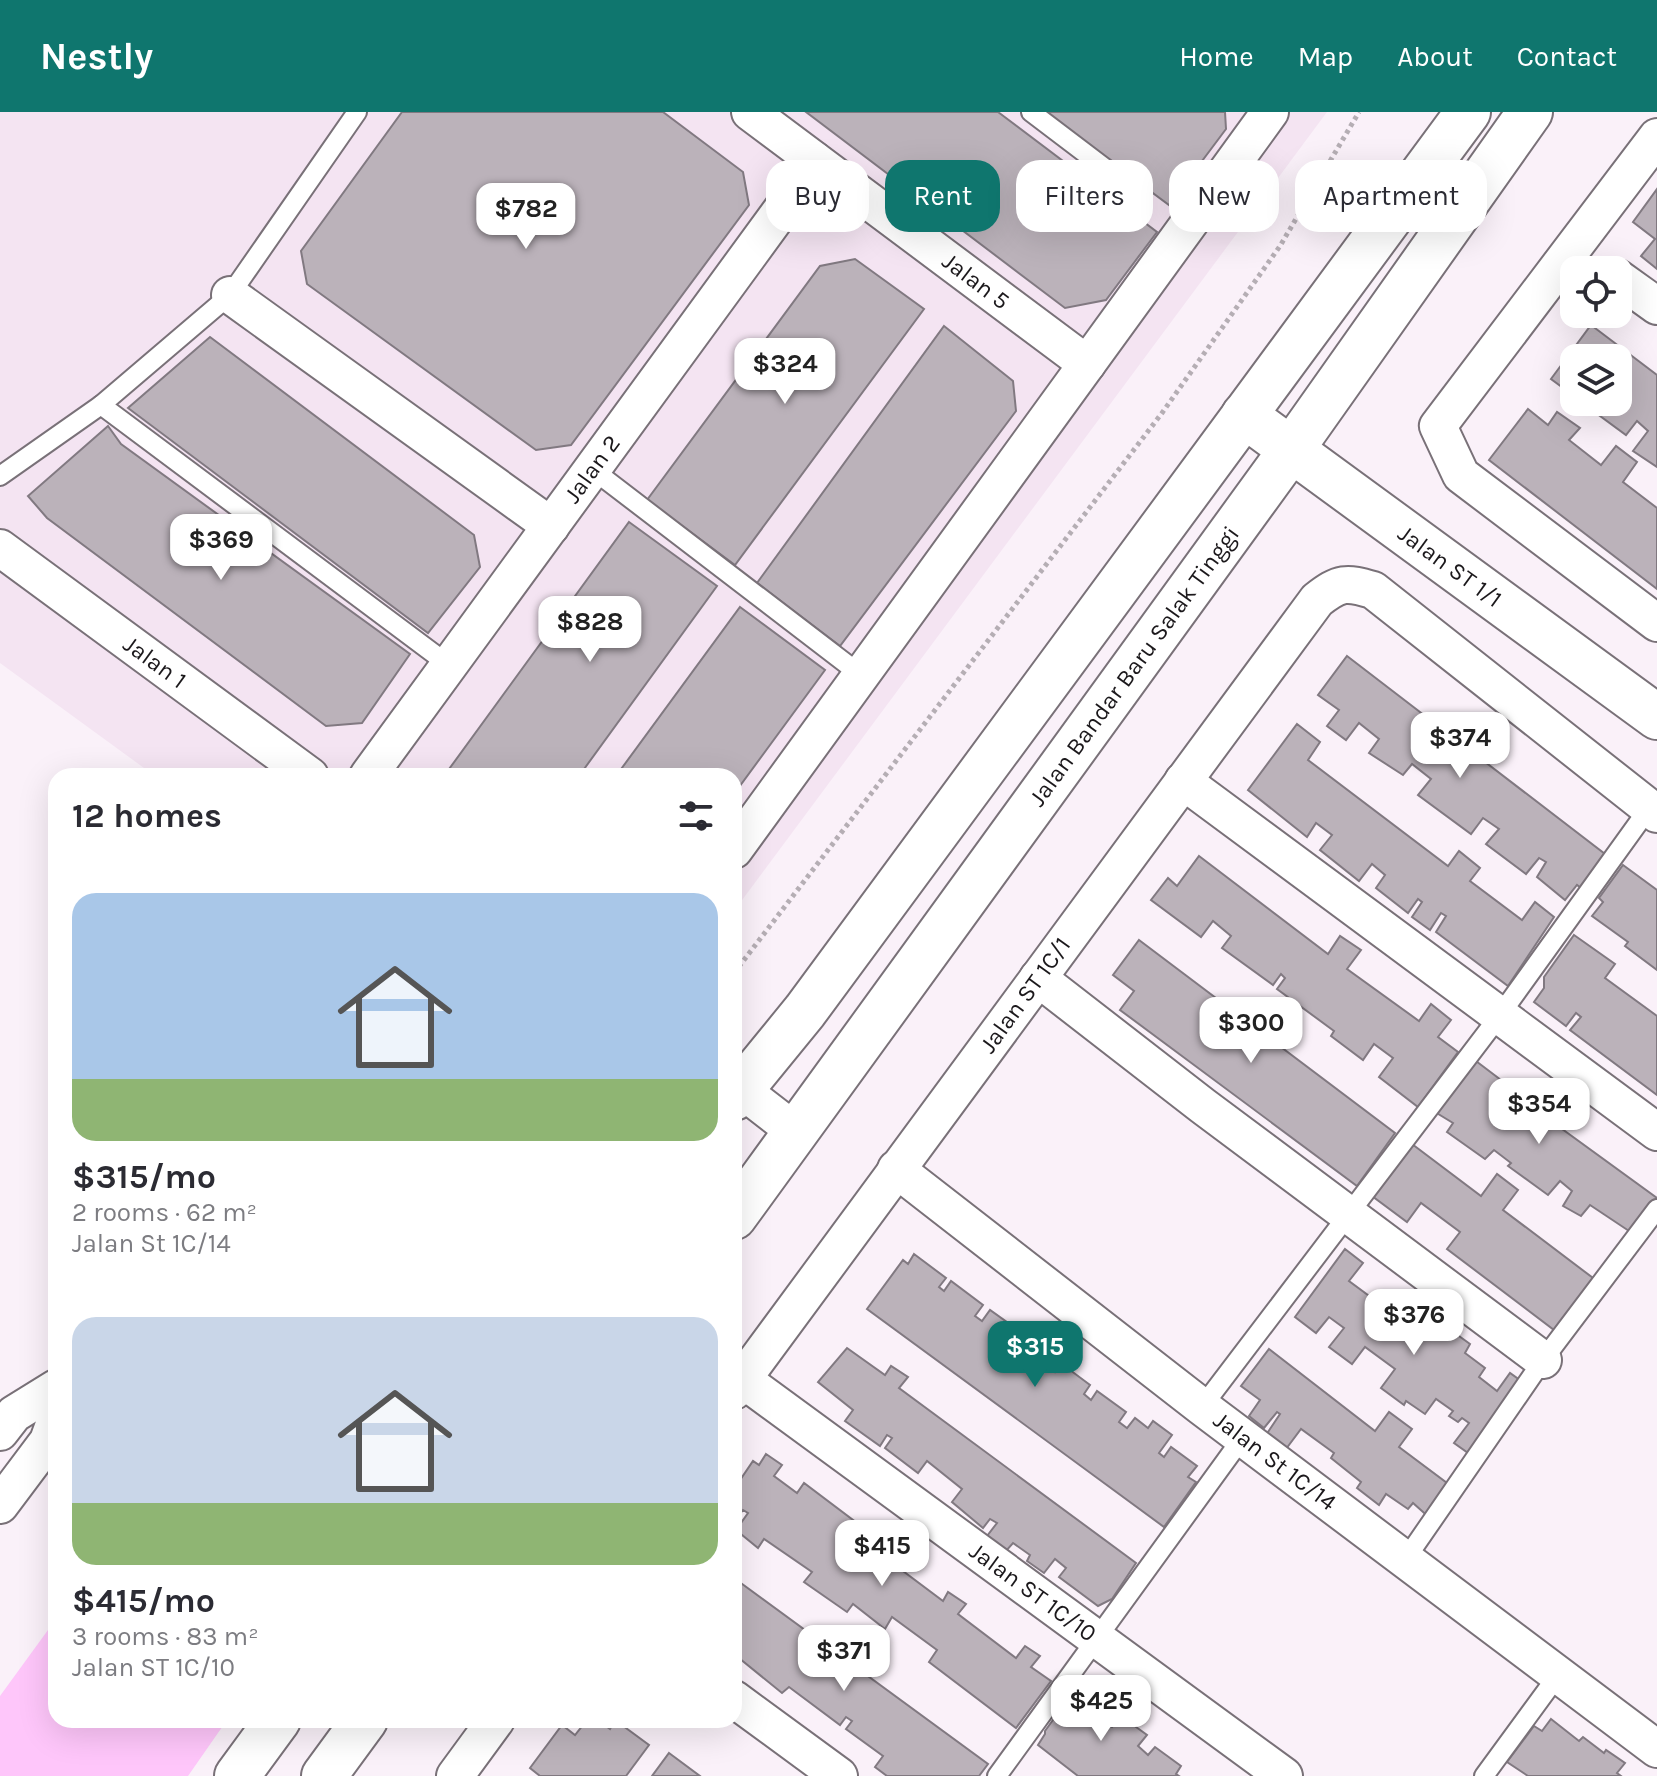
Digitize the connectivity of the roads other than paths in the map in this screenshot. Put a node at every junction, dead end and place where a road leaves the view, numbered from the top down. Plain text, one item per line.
1 (357, 112) edge
2 (750, 112) edge
3 (1031, 112) edge
4 (1270, 112) edge
5 (1468, 112) edge
6 (1530, 112) edge
7 (1657, 137) edge
8 (814, 160) edge
9 (1094, 160) edge
10 (869, 201) edge
11 (766, 231) edge
12 (1575, 246) junction
13 (1589, 256) edge
14 (1632, 288) edge
15 (230, 295) junction
16 (1657, 306) edge
17 (1087, 364) junction
18 (101, 405) junction
19 (1244, 415) junction
20 (1291, 450) junction
21 (592, 469) junction
22 (0, 476) edge
23 (551, 526) junction
24 (0, 548) edge
25 (1657, 623) edge
26 (449, 665) junction
27 (861, 675) junction
28 (1657, 717) edge
29 (299, 768) edge
30 (374, 768) edge
31 (1183, 781) junction
32 (1653, 811) edge
33 (742, 839) edge
34 (1038, 978) junction
35 (1500, 1015) junction
36 (742, 1083) edge
37 (742, 1094) edge
38 (796, 1132) junction
39 (1657, 1132) edge
40 (896, 1169) junction
41 (742, 1206) edge
42 (1657, 1209) edge
43 (1350, 1214) junction
44 (1543, 1360) junction
45 (742, 1380) edge
46 (742, 1388) edge
47 (48, 1393) edge
48 (1202, 1407) junction
49 (0, 1432) edge
50 (1243, 1437) junction
51 (48, 1441) edge
52 (0, 1505) edge
53 (1405, 1560) junction
54 (1097, 1639) junction
55 (1558, 1675) junction
56 (742, 1705) edge
57 (254, 1728) edge
58 (272, 1728) edge
59 (359, 1728) edge
60 (490, 1728) edge
61 (1657, 1749) edge
62 (832, 1774) edge
63 (225, 1776) edge
64 (237, 1776) edge
65 (324, 1776) edge
66 (455, 1776) edge
67 (997, 1776) edge
68 (1284, 1776) edge
69 (1484, 1776) edge

1 - 15 lane
2 - 8 street, Jalan 5
3 - 9 lane
4 - 17 street
5 - 19 main road
6 - 20 main road, Jalan Bandar Baru Salak Tinggi
7 - 12 street
10 - 17 street, Jalan 5
11 - 21 street, Jalan 2
12 - 13 street
12 - 25 street
14 - 16 street
15 - 18 lane
15 - 23 street
17 - 27 street
18 - 22 lane
18 - 26 lane
19 - 20 main road, Jalan ST 1/1
19 - 36 main road
20 - 28 main road, Jalan ST 1/1
20 - 38 main road, Jalan Bandar Baru Salak Tinggi
21 - 23 street, Jalan 2
21 - 27 lane
23 - 26 street, Jalan 2
24 - 29 street, Jalan 1
26 - 30 street, Jalan 2
27 - 33 street
31 - 32 street, Jalan ST 1C/1
31 - 34 street, Jalan ST 1C/1
31 - 35 street
32 - 35 lane
34 - 40 street, Jalan ST 1C/1
34 - 43 street
35 - 39 street
35 - 43 lane
37 - 38 street
38 - 41 main road, Jalan Bandar Baru Salak Tinggi
40 - 45 street, Jalan ST 1C/1
40 - 48 street, Jalan St 1C/14
42 - 44 lane
43 - 44 street
43 - 48 lane
44 - 53 lane
46 - 54 street, Jalan ST 1C/10
47 - 49 street
48 - 50 street, Jalan St 1C/14
50 - 53 street, Jalan St 1C/14
50 - 54 lane
51 - 52 street
53 - 55 street, Jalan St 1C/14
54 - 67 lane
54 - 68 street, Jalan ST 1C/10
55 - 61 street, Jalan St 1C/14
55 - 69 lane
56 - 62 street
57 - 63 main road
58 - 64 main road
59 - 65 main road
60 - 66 street

